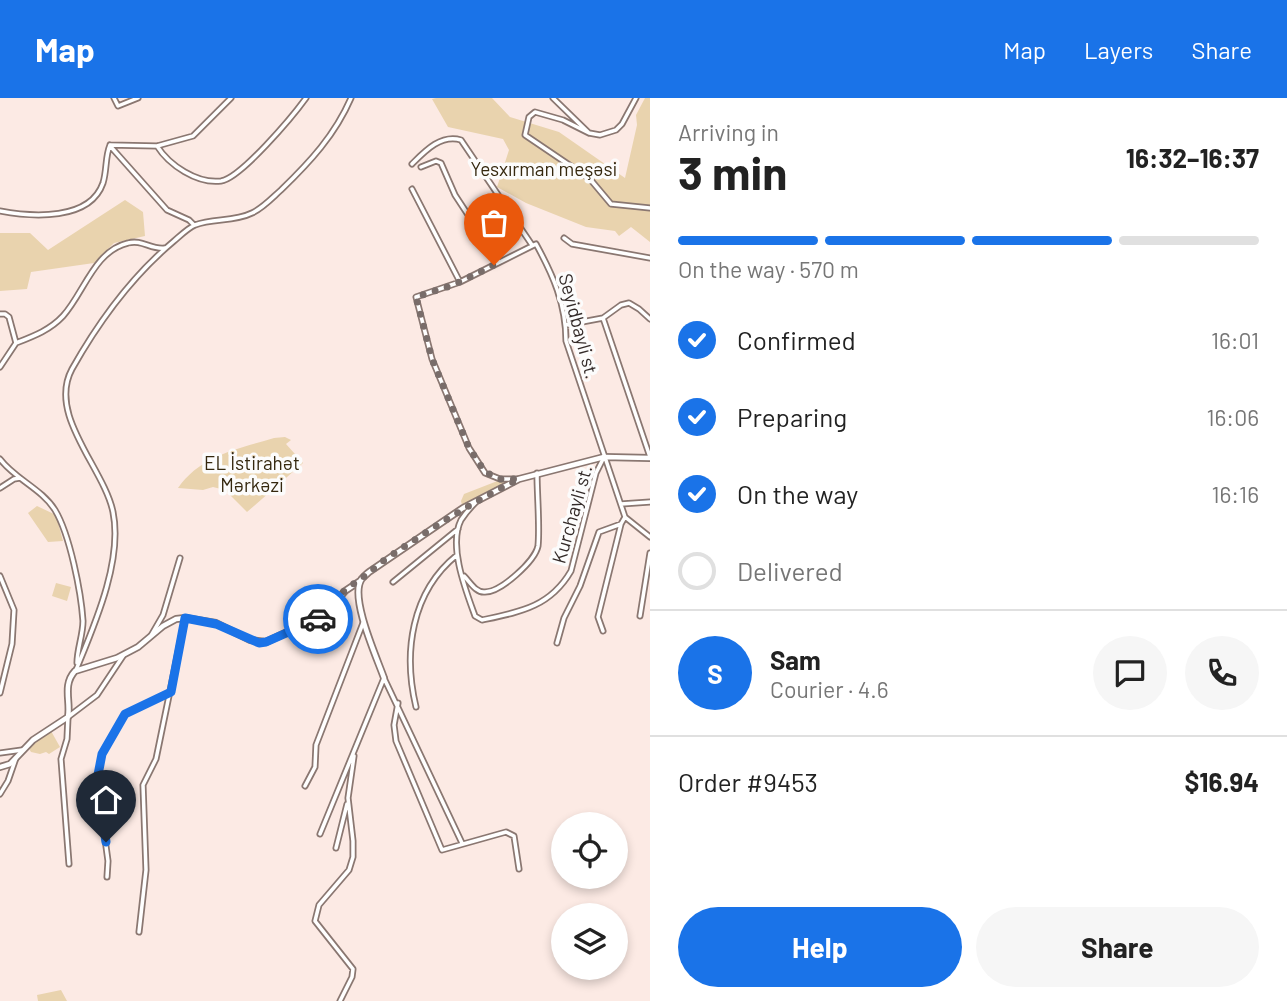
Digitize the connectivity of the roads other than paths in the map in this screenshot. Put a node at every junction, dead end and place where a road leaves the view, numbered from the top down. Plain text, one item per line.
1 (114, 98) edge
2 (138, 98) edge
3 (231, 98) edge
4 (306, 98) edge
5 (351, 98) edge
6 (554, 98) edge
7 (636, 98) edge
8 (589, 133) junction
9 (110, 145) junction
10 (157, 146) junction
11 (412, 164) dead end
12 (421, 167) dead end
13 (412, 189) dead end
14 (650, 208) edge
15 (0, 211) edge
16 (194, 225) junction
17 (564, 238) dead end
18 (532, 245) junction
19 (166, 248) junction
20 (650, 258) edge
21 (499, 262) junction
22 (460, 282) junction
23 (3, 314) edge
24 (603, 318) junction
25 (650, 319) edge
26 (566, 325) junction
27 (16, 343) junction
28 (0, 367) edge
29 (604, 457) junction
30 (650, 458) edge
31 (0, 459) edge
32 (537, 474) junction
33 (20, 478) junction
34 (519, 479) junction
35 (0, 488) edge
36 (479, 498) junction
37 (650, 502) edge
38 (620, 504) junction
39 (625, 517) junction
40 (621, 524) junction
41 (458, 529) junction
42 (650, 537) edge
43 (650, 554) edge
44 (457, 555) junction
45 (180, 558) dead end
46 (462, 575) junction
47 (0, 576) edge
48 (360, 581) junction
49 (393, 582) dead end
50 (640, 616) dead end
51 (185, 618) junction
52 (364, 621) junction
53 (603, 631) dead end
54 (150, 636) junction
55 (557, 643) dead end
56 (125, 653) junction
57 (76, 668) junction
58 (384, 678) junction
59 (0, 692) edge
60 (171, 692) junction
61 (398, 703) junction
62 (416, 708) dead end
63 (68, 717) junction
64 (22, 750) junction
65 (0, 752) edge
66 (354, 756) junction
67 (16, 758) junction
68 (0, 767) edge
69 (305, 786) dead end
70 (0, 794) edge
71 (348, 798) junction
72 (320, 834) dead end
73 (462, 843) junction
74 (336, 848) dead end
75 (69, 864) dead end
76 (519, 869) dead end
77 (107, 877) dead end
78 (139, 932) dead end
79 (340, 1001) edge

1 - 2 street
3 - 10 street
4 - 10 street
5 - 16 street
6 - 8 street
7 - 8 street
8 - 14 street
9 - 10 street
9 - 15 street
9 - 16 street
11 - 18 street, Seyidbayli st.
12 - 21 street
13 - 22 street
16 - 19 street
17 - 20 street
18 - 21 street
18 - 26 street, Seyidbayli st.
19 - 27 street
19 - 57 street
21 - 22 street
22 - 34 street
23 - 27 street
24 - 25 street
24 - 26 street
24 - 30 street
26 - 29 street, Seyidbayli st.
27 - 28 street
29 - 30 street
29 - 32 street
29 - 38 street, Seyidbayli st.
29 - 46 street, Kurchayli st.
31 - 33 street
32 - 34 street
32 - 46 street
33 - 35 street
33 - 57 street
34 - 36 street
36 - 41 street
36 - 48 street
37 - 38 street
38 - 39 street, Seyidbayli st.
39 - 40 street
39 - 42 street
40 - 53 street
40 - 55 street
41 - 44 street, Kurchayli st.
41 - 49 street
43 - 50 street
44 - 46 street, Kurchayli st.
44 - 62 street
45 - 54 street
47 - 59 street
48 - 51 street
48 - 52 street
51 - 54 street
51 - 60 street
52 - 58 street
52 - 69 street
54 - 56 street
56 - 57 street
56 - 63 street
57 - 63 street
58 - 61 street
58 - 66 street
60 - 77 street
60 - 78 street
61 - 73 street
61 - 73 street
63 - 64 street
63 - 75 street
64 - 65 street
64 - 67 street
66 - 71 street
66 - 72 street
67 - 68 street
67 - 70 street
71 - 74 street
71 - 79 street
73 - 76 street

